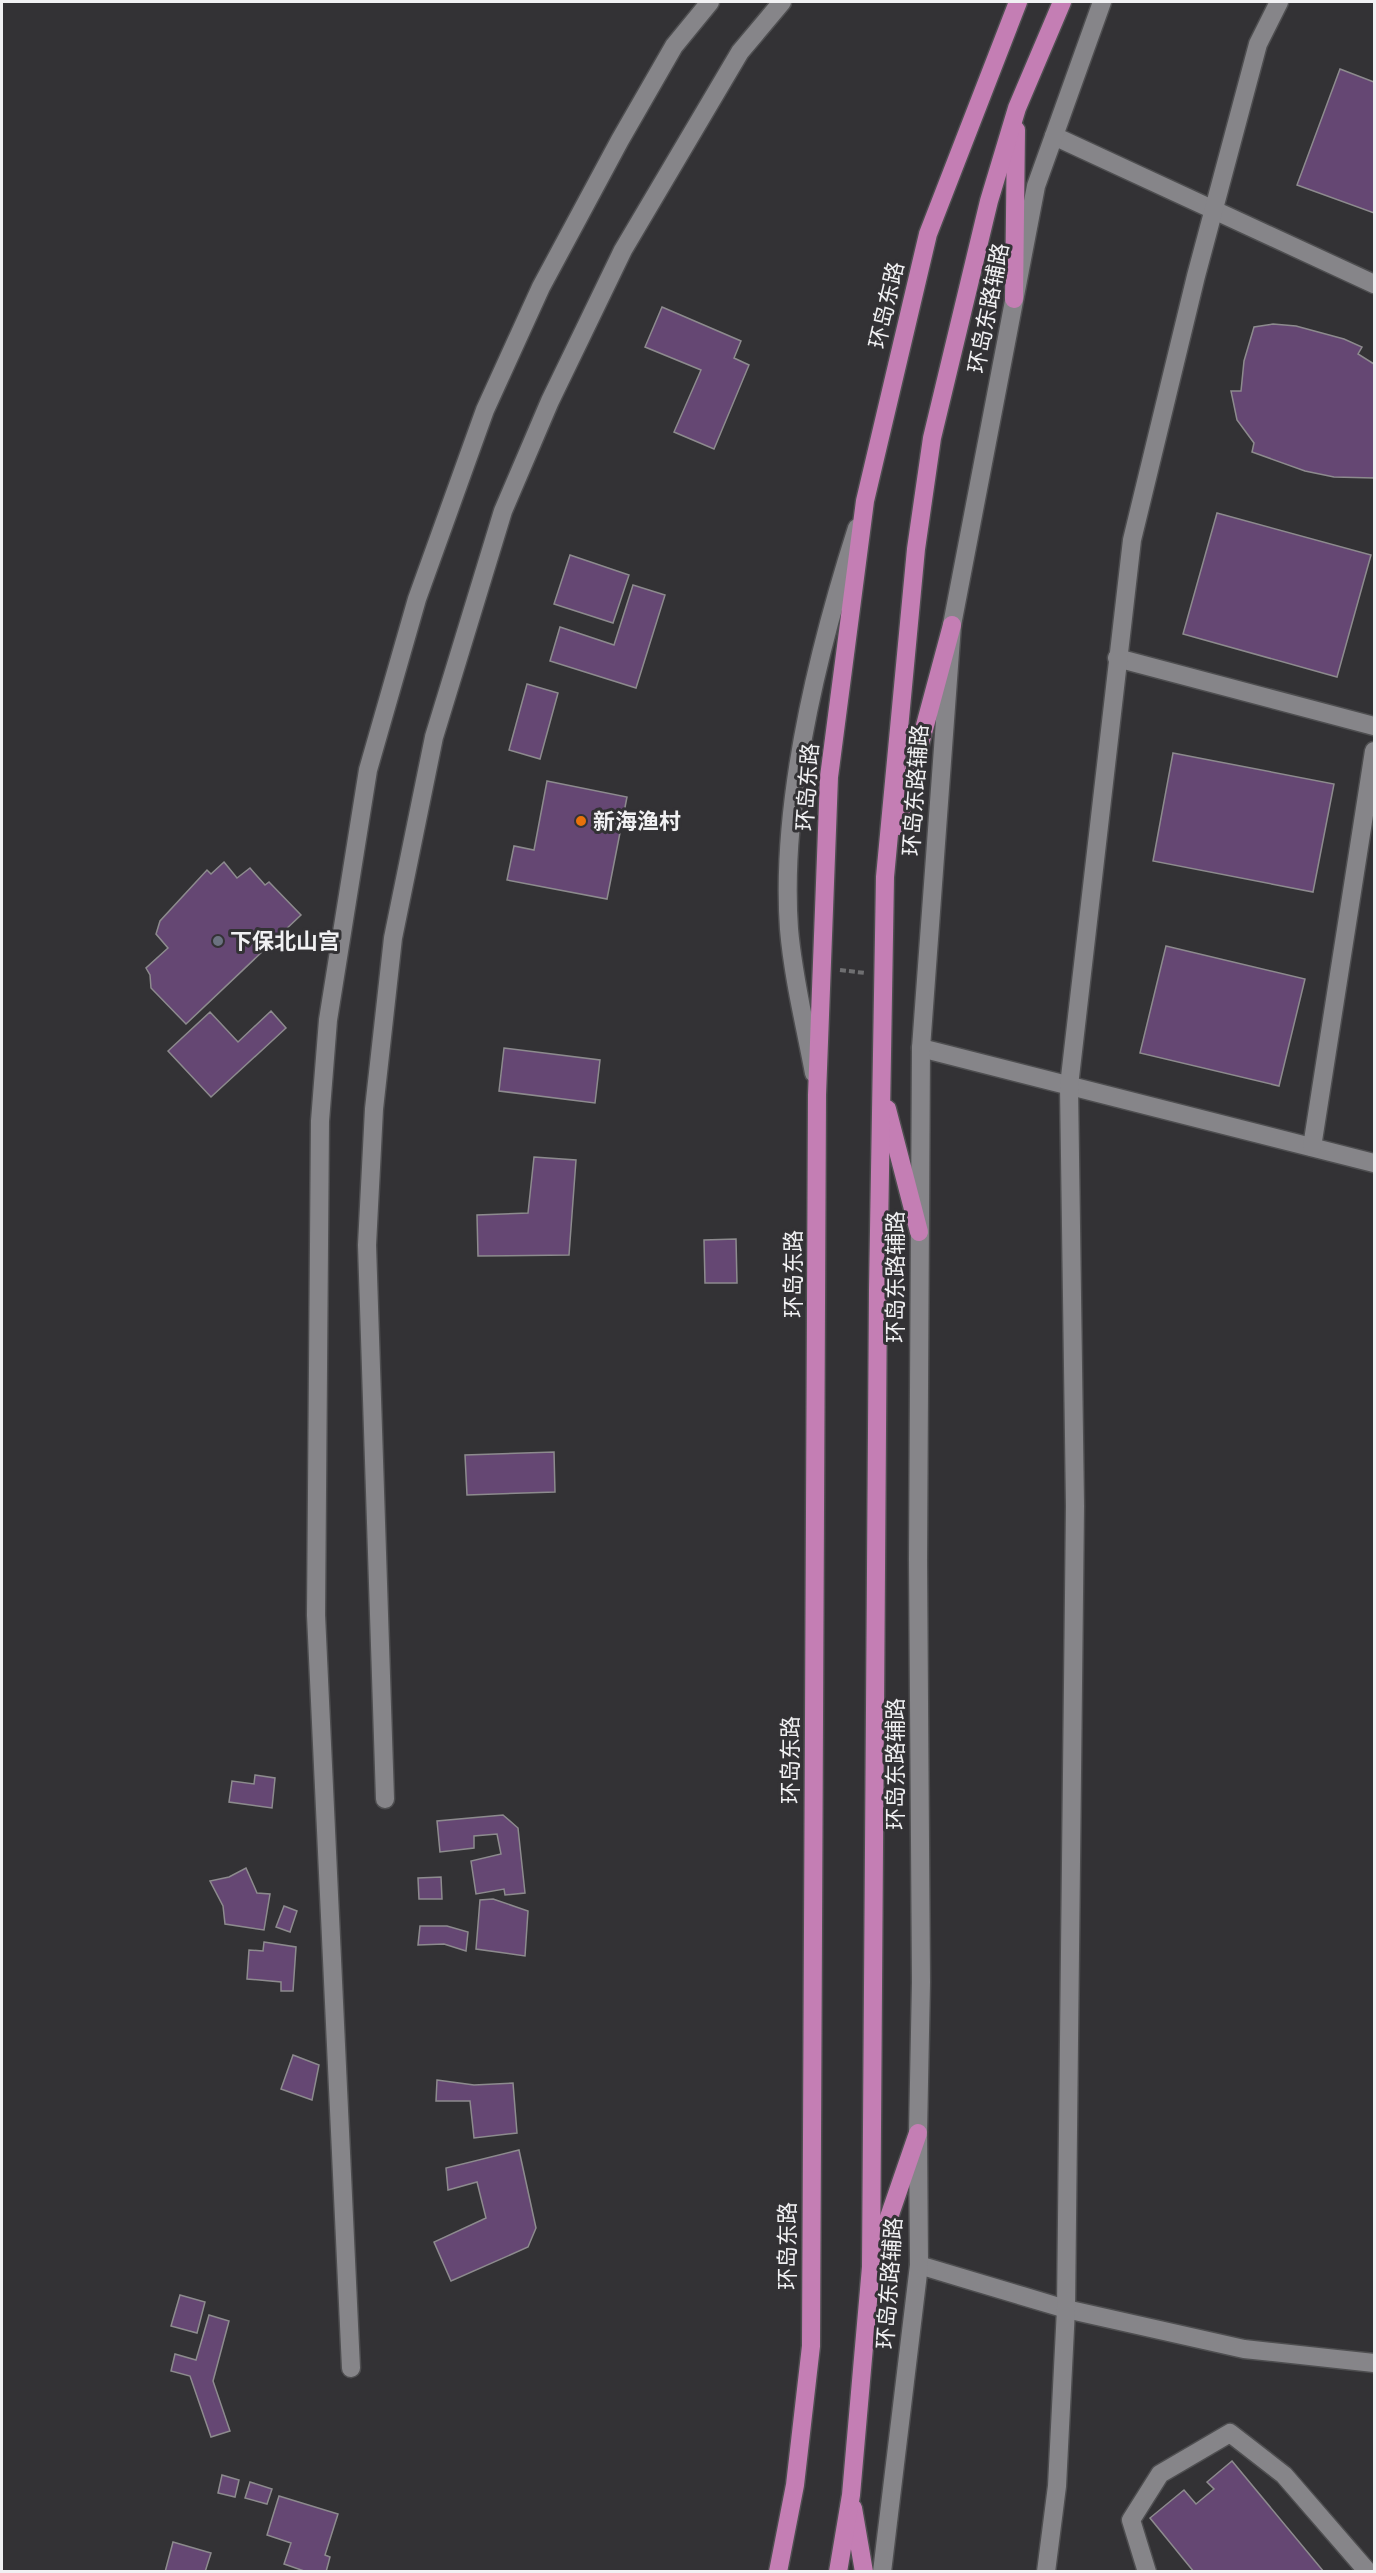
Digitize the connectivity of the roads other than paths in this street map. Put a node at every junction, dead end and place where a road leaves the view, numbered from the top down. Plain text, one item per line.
1 (710, 2) edge
2 (782, 2) edge
3 (1018, 2) edge
4 (1062, 2) edge
5 (1102, 2) edge
6 (1279, 2) edge
7 (1017, 108) junction
8 (1054, 136) junction
9 (1374, 284) edge
10 (1014, 299) junction
11 (865, 501) junction
12 (952, 625) junction
13 (1117, 658) junction
14 (1374, 726) edge
15 (1374, 751) edge
16 (885, 877) junction
17 (921, 1048) junction
18 (881, 1086) junction
19 (1069, 1086) junction
20 (817, 1095) junction
21 (1312, 1148) junction
22 (1374, 1163) edge
23 (920, 1232) junction
24 (385, 1798) dead end
25 (918, 2133) junction
26 (919, 2265) junction
27 (871, 2268) junction
28 (1066, 2309) junction
29 (1374, 2363) edge
30 (351, 2368) dead end
31 (851, 2495) junction
32 (778, 2571) edge
33 (838, 2571) edge
34 (864, 2571) edge
35 (882, 2571) edge
36 (1046, 2571) edge
37 (1147, 2571) edge
38 (1368, 2571) edge

1 - 30 street
2 - 24 street
3 - 11 main road, 环岛东路
4 - 7 main road
5 - 8 street, 环岛东路辅路
6 - 13 street
7 - 10 main road
7 - 16 main road
8 - 9 street
8 - 10 street, 环岛东路辅路
10 - 12 street, 环岛东路辅路
11 - 20 main road, 环岛东路
11 - 20 street
12 - 16 main road
12 - 17 street, 环岛东路辅路
13 - 14 street
13 - 19 street
15 - 21 street
16 - 18 main road
17 - 19 street
17 - 23 street, 环岛东路辅路
18 - 23 main road
18 - 27 main road
19 - 21 street
19 - 28 street
20 - 32 main road, 环岛东路
21 - 22 street
23 - 25 street, 环岛东路辅路
25 - 26 street, 环岛东路辅路
25 - 27 main road
26 - 28 street
26 - 35 street, 环岛东路辅路
27 - 31 main road
28 - 29 street
28 - 36 street
31 - 33 main road
31 - 34 main road
37 - 38 street

